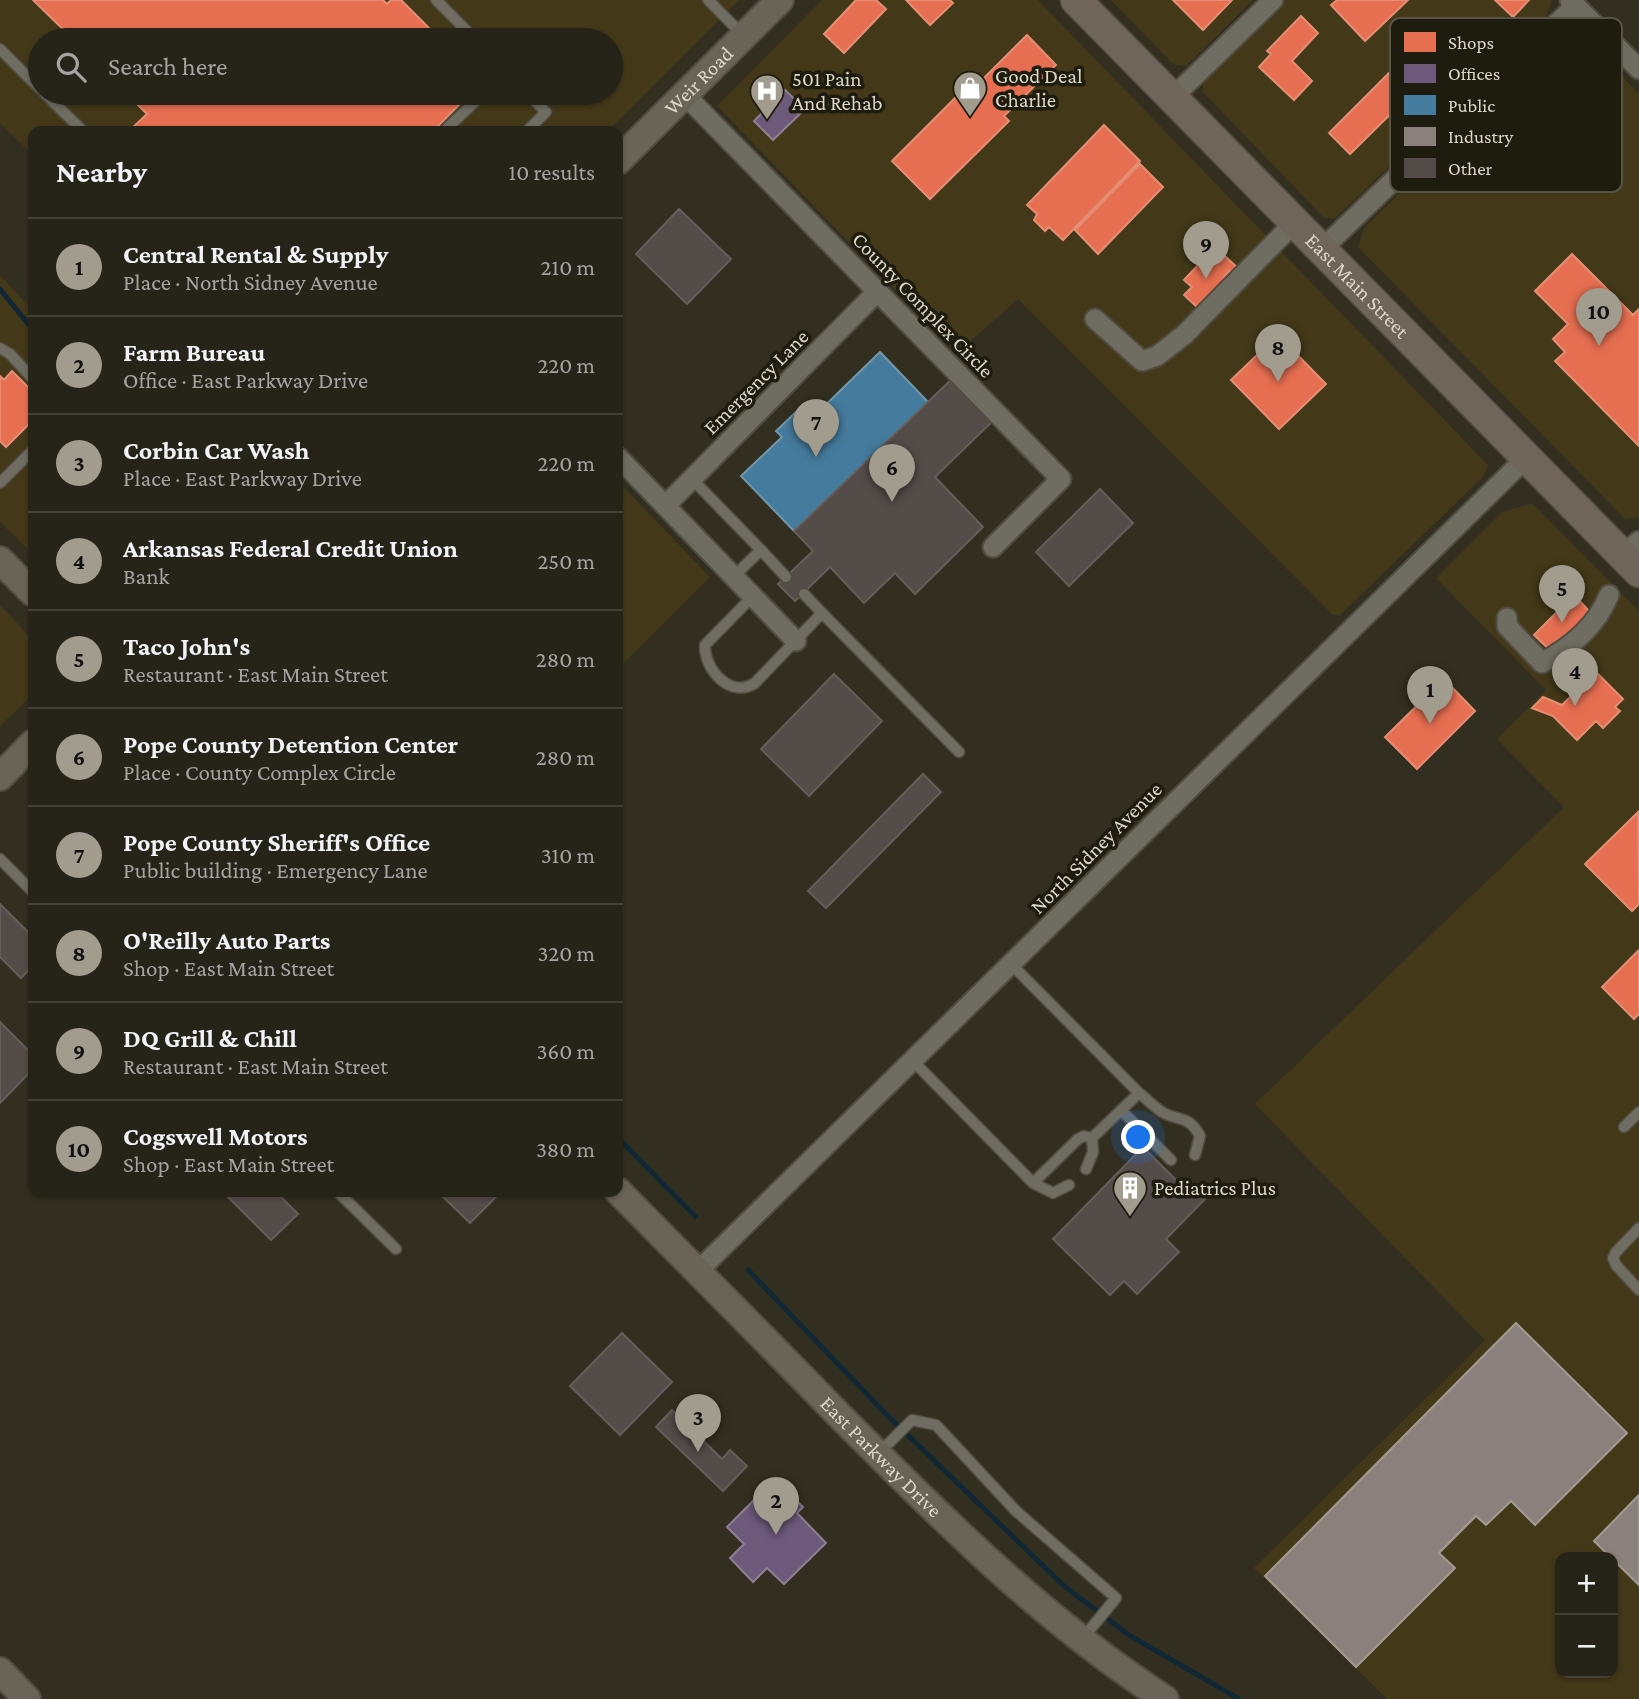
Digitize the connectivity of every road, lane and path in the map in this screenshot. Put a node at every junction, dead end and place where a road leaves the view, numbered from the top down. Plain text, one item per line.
1 (436, 0) edge
2 (708, 0) edge
3 (780, 0) edge
4 (1076, 0) edge
5 (1273, 0) edge
6 (1572, 3) edge
7 (1557, 18) edge
8 (1587, 18) edge
9 (463, 28) edge
10 (744, 36) junction
11 (0, 49) edge
12 (1622, 52) edge
13 (1639, 69) edge
14 (28, 77) edge
15 (685, 94) junction
16 (1172, 97) junction
17 (56, 105) edge
18 (471, 105) edge
19 (539, 105) edge
20 (78, 126) edge
21 (449, 126) edge
22 (532, 126) edge
23 (623, 156) edge
24 (1390, 181) edge
25 (1295, 222) junction
26 (1322, 248) junction
27 (878, 291) junction
28 (1095, 319) dead end
29 (0, 348) edge
30 (28, 374) edge
31 (28, 455) edge
32 (1527, 457) junction
33 (623, 462) edge
34 (692, 479) junction
35 (0, 483) edge
36 (666, 505) junction
37 (993, 547) dead end
38 (761, 550) junction
39 (1634, 556) edge
40 (0, 560) edge
41 (734, 576) junction
42 (786, 577) dead end
43 (28, 588) edge
44 (804, 594) dead end
45 (1609, 595) dead end
46 (753, 596) junction
47 (822, 613) junction
48 (1507, 618) dead end
49 (796, 640) junction
50 (28, 748) edge
51 (960, 752) dead end
52 (0, 777) edge
53 (0, 859) edge
54 (28, 887) edge
55 (1012, 964) junction
56 (913, 1060) junction
57 (1139, 1093) junction
58 (1121, 1110) junction
59 (1639, 1112) edge
60 (1624, 1127) dead end
61 (1092, 1138) junction
62 (1195, 1155) dead end
63 (1171, 1160) dead end
64 (1086, 1169) dead end
65 (1033, 1183) junction
66 (1069, 1185) dead end
67 (623, 1196) edge
68 (343, 1197) edge
69 (1639, 1228) edge
70 (396, 1249) dead end
71 (698, 1271) junction
72 (1639, 1290) edge
73 (878, 1454) junction
74 (1081, 1640) junction
75 (0, 1671) edge
76 (27, 1699) edge
77 (1165, 1699) edge

1 - 9 lane
2 - 10 lane
3 - 10 main road, Weir Road
4 - 16 main road, East Main Street
5 - 16 street
6 - 7 street
6 - 8 street
10 - 15 main road, Weir Road
11 - 14 lane
12 - 13 street
15 - 23 main road, Weir Road
15 - 27 street, County Complex Circle
16 - 25 main road, East Main Street
17 - 20 lane
18 - 21 lane
19 - 22 lane
24 - 26 street
25 - 26 main road, East Main Street
25 - 28 street
26 - 32 main road, East Main Street
27 - 34 street, Emergency Lane
27 - 37 street, County Complex Circle
29 - 30 lane
31 - 35 lane
32 - 39 main road, East Main Street
32 - 55 street, North Sidney Avenue
33 - 36 street
34 - 36 street, Emergency Lane
34 - 38 lane
36 - 41 street
38 - 41 lane
38 - 42 lane
40 - 43 main road
41 - 46 street
44 - 47 lane
45 - 48 street
46 - 49 street
46 - 49 lane
47 - 49 lane
47 - 51 lane
50 - 52 main road
53 - 54 lane
55 - 56 street, North Sidney Avenue
55 - 57 lane
56 - 65 lane
56 - 71 street, North Sidney Avenue
57 - 58 lane
57 - 62 lane
58 - 61 lane
58 - 63 lane
59 - 60 lane
61 - 64 lane
61 - 65 lane
65 - 66 lane
67 - 71 main road, East Parkway Drive
68 - 70 lane
69 - 72 lane
71 - 73 main road, East Parkway Drive
73 - 74 main road, East Parkway Drive
73 - 74 lane
74 - 77 main road, East Parkway Drive
75 - 76 main road

